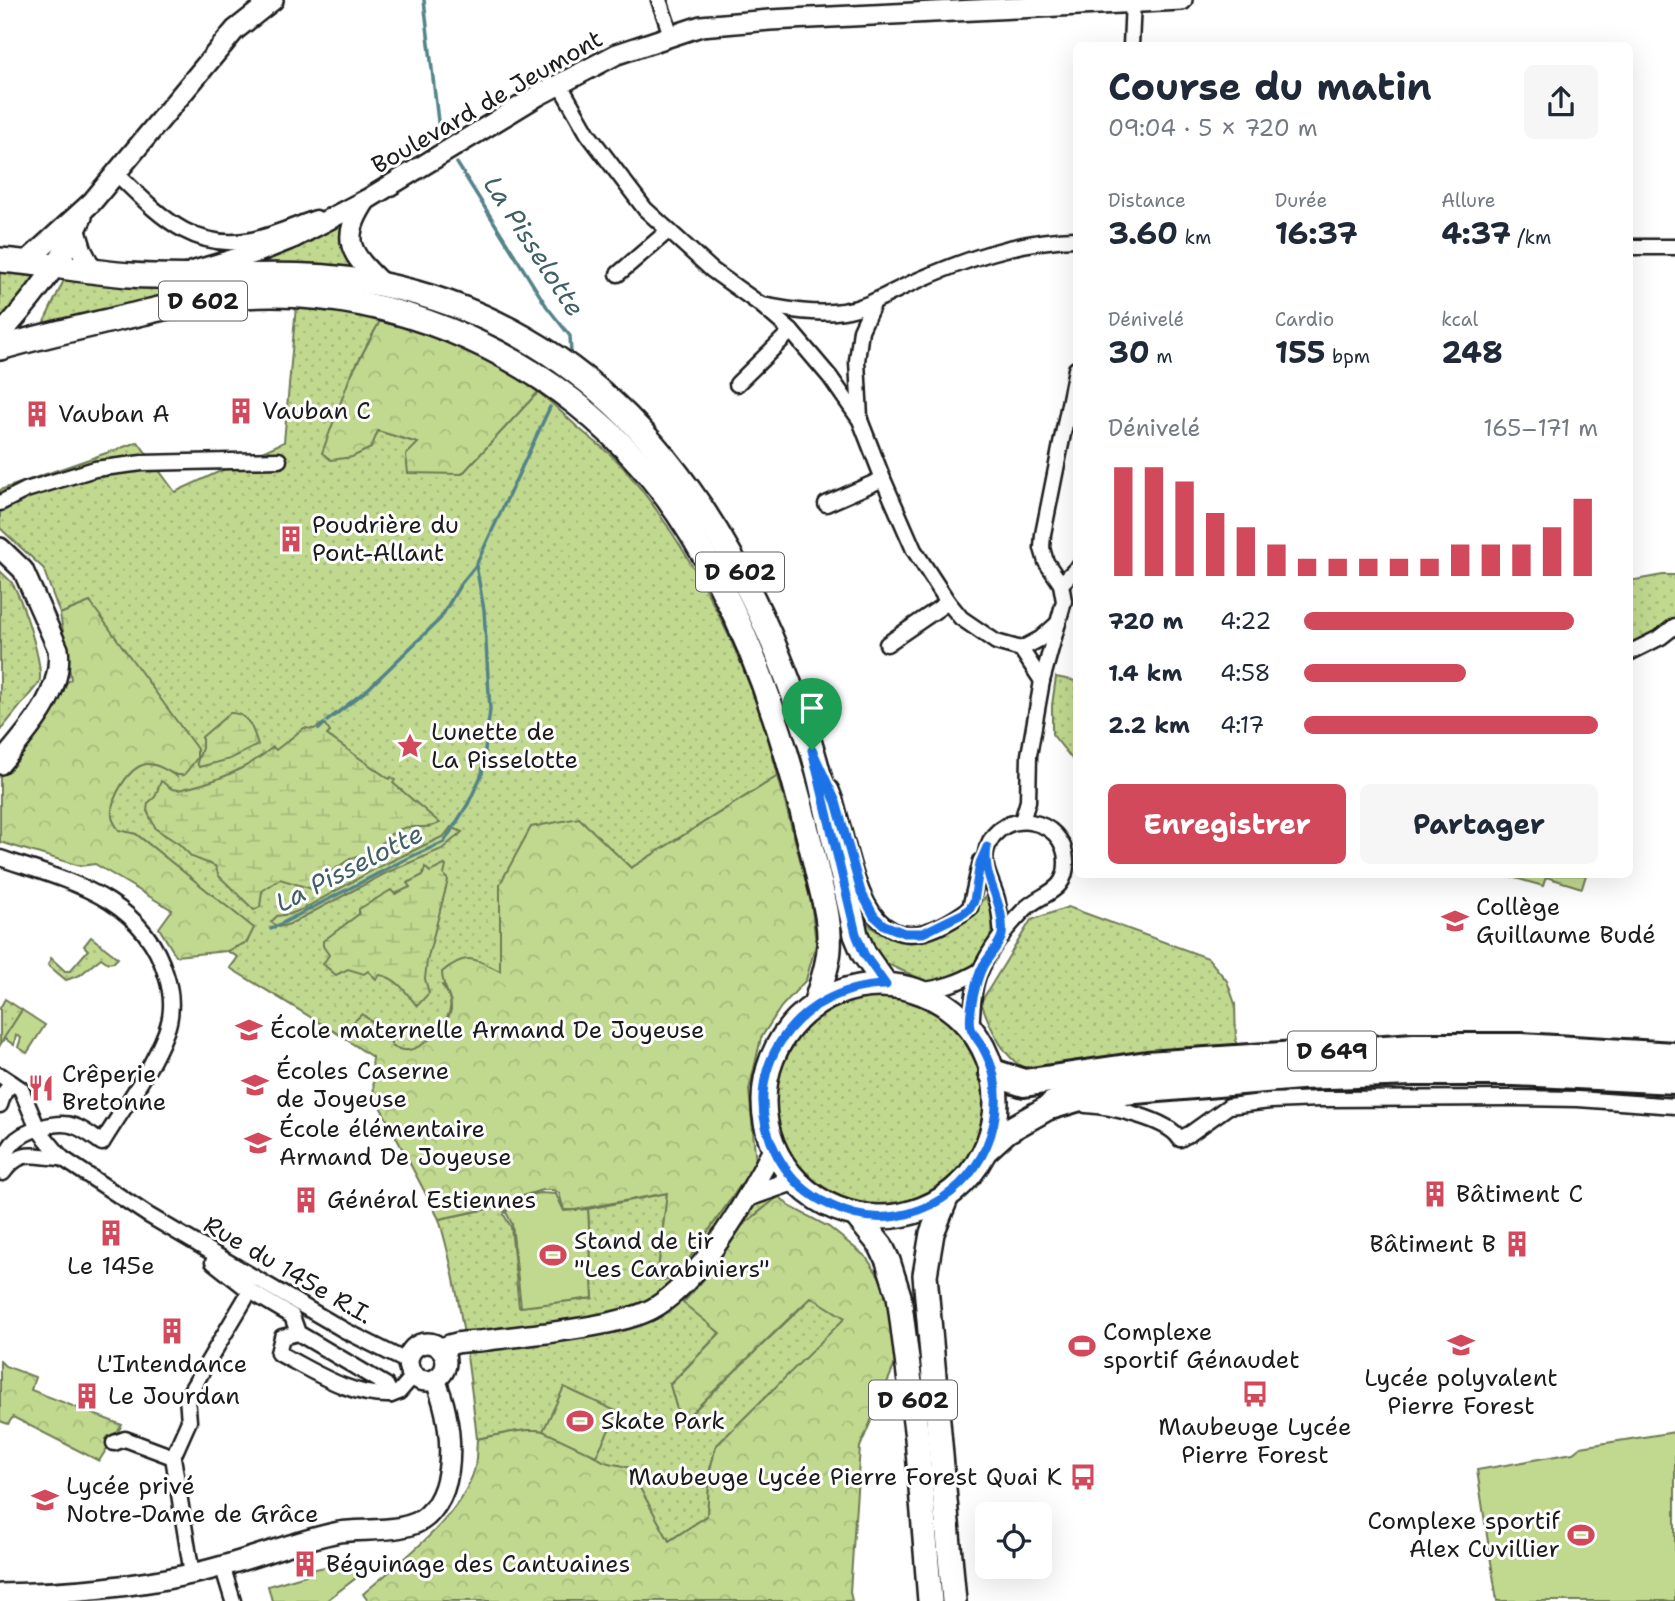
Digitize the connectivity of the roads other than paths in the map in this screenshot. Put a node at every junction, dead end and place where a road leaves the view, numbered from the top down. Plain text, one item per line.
1 (273, 0) edge
2 (659, 0) edge
3 (1182, 0) edge
4 (1133, 1) edge
5 (671, 35) junction
6 (1131, 42) edge
7 (560, 85) junction
8 (116, 173) junction
9 (366, 200) junction
10 (87, 206) junction
11 (76, 231) junction
12 (668, 231) junction
13 (1073, 239) edge
14 (1633, 247) edge
15 (1675, 247) edge
16 (0, 260) edge
17 (26, 262) junction
18 (54, 265) junction
19 (92, 270) junction
20 (618, 274) dead end
21 (180, 276) junction
22 (382, 284) junction
23 (873, 304) junction
24 (761, 305) junction
25 (791, 331) junction
26 (0, 335) edge
27 (0, 348) edge
28 (737, 384) dead end
29 (1073, 384) edge
30 (860, 420) junction
31 (279, 460) dead end
32 (883, 479) junction
33 (0, 503) edge
34 (826, 504) dead end
35 (0, 548) edge
36 (1073, 572) edge
37 (1062, 584) junction
38 (948, 602) junction
39 (1058, 623) junction
40 (1675, 626) edge
41 (887, 643) dead end
42 (1021, 649) junction
43 (1633, 651) edge
44 (1042, 681) junction
45 (812, 750) junction
46 (0, 764) edge
47 (1022, 821) junction
48 (987, 847) junction
49 (0, 858) edge
50 (1002, 936) junction
51 (981, 970) junction
52 (886, 985) junction
53 (917, 991) junction
54 (815, 1005) junction
55 (971, 1029) junction
56 (1675, 1056) edge
57 (993, 1073) junction
58 (6, 1079) edge
59 (1675, 1080) edge
60 (0, 1105) edge
61 (1053, 1105) junction
62 (1675, 1106) edge
63 (38, 1129) junction
64 (774, 1148) junction
65 (986, 1150) junction
66 (62, 1158) junction
67 (0, 1169) edge
68 (0, 1177) edge
69 (795, 1180) junction
70 (749, 1196) junction
71 (947, 1196) junction
72 (148, 1215) junction
73 (856, 1215) junction
74 (250, 1291) junction
75 (298, 1333) junction
76 (444, 1355) junction
77 (410, 1369) junction
78 (435, 1380) junction
79 (391, 1395) junction
80 (114, 1443) dead end
81 (173, 1457) junction
82 (222, 1565) junction
83 (192, 1574) junction
84 (0, 1594) edge
85 (953, 1594) edge
86 (930, 1600) edge
87 (233, 1601) edge

1 - 8 street
2 - 5 street
3 - 4 street, Boulevard de Jeumont
4 - 5 street, Boulevard de Jeumont
4 - 6 street
5 - 7 street, Boulevard de Jeumont
7 - 9 street, Boulevard de Jeumont
7 - 12 street
8 - 9 street, Boulevard de Jeumont
8 - 10 street
9 - 21 street
9 - 22 street, Boulevard de Jeumont
10 - 11 street
10 - 17 street
11 - 18 street
11 - 19 street
12 - 20 street
12 - 24 street
13 - 23 street
14 - 15 street
16 - 17 main road, D 602
17 - 18 main road, D 602
18 - 19 main road, D 602
18 - 26 street
19 - 21 main road, D 602
21 - 22 main road, D 602
22 - 45 main road, D 602
23 - 24 street
23 - 30 street
24 - 25 street
25 - 28 street
25 - 30 street
27 - 54 main road, D 602
29 - 37 street
30 - 32 street
31 - 33 street
32 - 34 street
32 - 38 street
35 - 46 street
36 - 37 street
37 - 39 street
38 - 41 street
38 - 42 street
39 - 42 street
39 - 44 street
40 - 43 street
42 - 44 street
44 - 47 street
45 - 48 street
45 - 52 main road, D 602
47 - 48 street
47 - 50 street
48 - 50 street
49 - 63 street
50 - 51 street
51 - 53 street
51 - 55 street
52 - 53 main road
52 - 54 main road
53 - 55 main road
54 - 64 main road
55 - 57 main road
56 - 57 highway, D 649
57 - 65 main road
58 - 60 street
58 - 63 street, Rue du 145e R.I.
59 - 61 highway, D 649
61 - 62 street
61 - 65 main road, D 649
63 - 66 street, Rue du 145e R.I.
63 - 67 street
64 - 69 main road
64 - 70 street
65 - 71 main road
66 - 68 street
66 - 72 street, Rue du 145e R.I.
69 - 70 street
69 - 73 main road
70 - 76 street
71 - 73 main road
71 - 85 main road, D 602
72 - 74 street, Rue du 145e R.I.
72 - 77 street, Rue du 145e R.I.
73 - 86 main road, D 602
74 - 75 street, Rue du 145e R.I.
74 - 81 street
75 - 79 street
75 - 79 street
76 - 77 street
76 - 78 street
77 - 78 street
77 - 79 street
78 - 82 street
80 - 81 street
81 - 83 street
82 - 83 street
82 - 87 street
83 - 84 street

